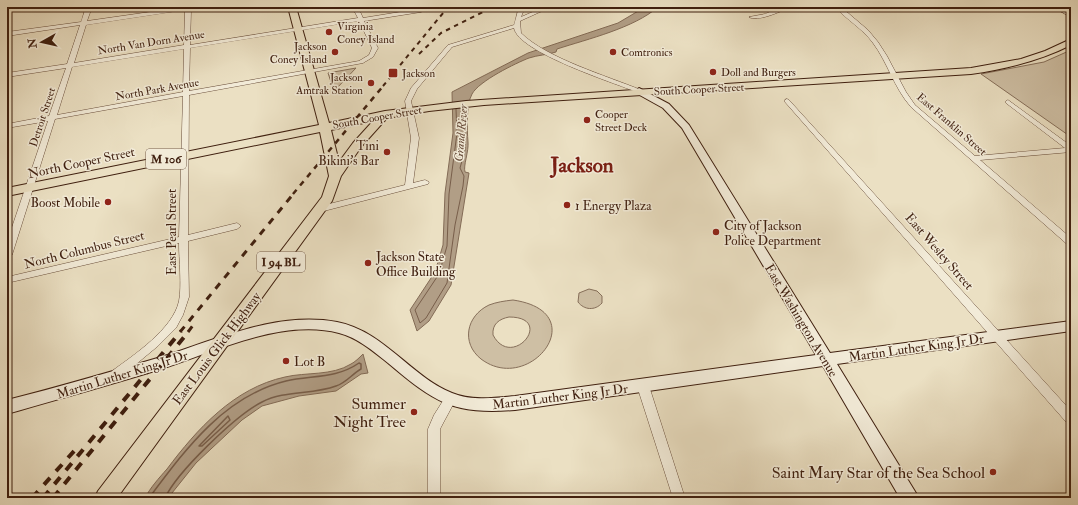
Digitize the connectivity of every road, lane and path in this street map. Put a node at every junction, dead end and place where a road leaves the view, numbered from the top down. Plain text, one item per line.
1 (89, 7) edge
2 (199, 7) edge
3 (292, 7) edge
4 (356, 7) edge
5 (428, 7) edge
6 (522, 7) edge
7 (548, 7) edge
8 (786, 7) edge
9 (838, 7) edge
10 (1056, 7) edge
11 (187, 8) edge
12 (1071, 15) edge
13 (752, 17) dead end
14 (361, 19) junction
15 (84, 23) junction
16 (517, 23) junction
17 (298, 29) junction
18 (7, 34) edge
19 (1071, 42) edge
20 (187, 46) junction
21 (70, 64) junction
22 (310, 72) junction
23 (7, 75) edge
24 (893, 76) junction
25 (639, 91) junction
26 (186, 94) junction
27 (787, 101) dead end
28 (1008, 102) dead end
29 (411, 110) junction
30 (385, 114) junction
31 (53, 118) junction
32 (7, 126) edge
33 (324, 126) junction
34 (1071, 149) edge
35 (186, 155) junction
36 (974, 158) junction
37 (334, 176) junction
38 (424, 182) dead end
39 (409, 186) junction
40 (31, 187) junction
41 (7, 192) edge
42 (320, 209) junction
43 (237, 226) dead end
44 (183, 238) junction
45 (1071, 243) edge
46 (7, 256) edge
47 (7, 280) edge
48 (1071, 326) edge
49 (998, 336) junction
50 (220, 344) junction
51 (826, 360) junction
52 (110, 378) junction
53 (643, 386) junction
54 (450, 399) junction
55 (7, 408) edge
56 (1071, 419) edge
57 (105, 498) edge
58 (434, 498) edge
59 (679, 498) edge
60 (910, 498) edge

1 - 15 street, Detroit Street
2 - 11 street
3 - 17 main road, I 94 BL
4 - 14 street
5 - 14 street, North Van Dorn Avenue
6 - 16 street
7 - 16 street
8 - 13 street
9 - 24 street, East Franklin Street
10 - 12 street
11 - 15 street
11 - 20 street, East Pearl Street
14 - 17 street, North Van Dorn Avenue
14 - 22 street, North Park Avenue
15 - 18 street
15 - 21 street, Detroit Street
16 - 25 street, East Washington Avenue
16 - 29 street
17 - 20 street, North Van Dorn Avenue
17 - 22 main road, I 94 BL
19 - 24 main road, South Cooper Street
20 - 21 street, North Van Dorn Avenue
20 - 26 street, East Pearl Street
21 - 23 street, North Van Dorn Avenue
21 - 31 street, Detroit Street
22 - 26 street, North Park Avenue
22 - 33 main road, I 94 BL
24 - 25 main road, South Cooper Street
24 - 36 street, East Franklin Street
25 - 29 main road, South Cooper Street
25 - 51 main road, East Washington Avenue
26 - 31 street, North Park Avenue
26 - 35 street, East Pearl Street
27 - 49 street, East Wesley Street
28 - 34 street
29 - 30 main road, South Cooper Street
29 - 39 street
30 - 33 main road, South Cooper Street
30 - 37 main road
31 - 32 street, North Park Avenue
31 - 40 street, Detroit Street
33 - 35 main road, North Cooper Street / M 106
33 - 37 main road, I 94 BL
34 - 36 street
35 - 40 main road, North Cooper Street / M 106
35 - 44 street, East Pearl Street
36 - 45 street, East Franklin Street
37 - 42 main road, East Louis Glick Highway / I 94 BL
38 - 39 street
39 - 42 street
40 - 41 main road, North Cooper Street / M 106
40 - 46 street, Detroit Street
42 - 50 main road, East Louis Glick Highway / I 94 BL
43 - 44 street, North Columbus Street
44 - 47 street, North Columbus Street
44 - 52 street, East Pearl Street
48 - 49 main road, Martin Luther King Jr Dr
49 - 51 main road, Martin Luther King Jr Dr
49 - 56 street, East Wesley Street
50 - 52 main road, Martin Luther King Jr Dr
50 - 54 main road, Martin Luther King Jr Dr
50 - 57 main road, East Louis Glick Highway / I 94 BL
51 - 53 main road, Martin Luther King Jr Dr
51 - 60 main road, East Washington Avenue
52 - 55 main road, Martin Luther King Jr Dr
53 - 54 main road, Martin Luther King Jr Dr
53 - 59 street
54 - 58 street

